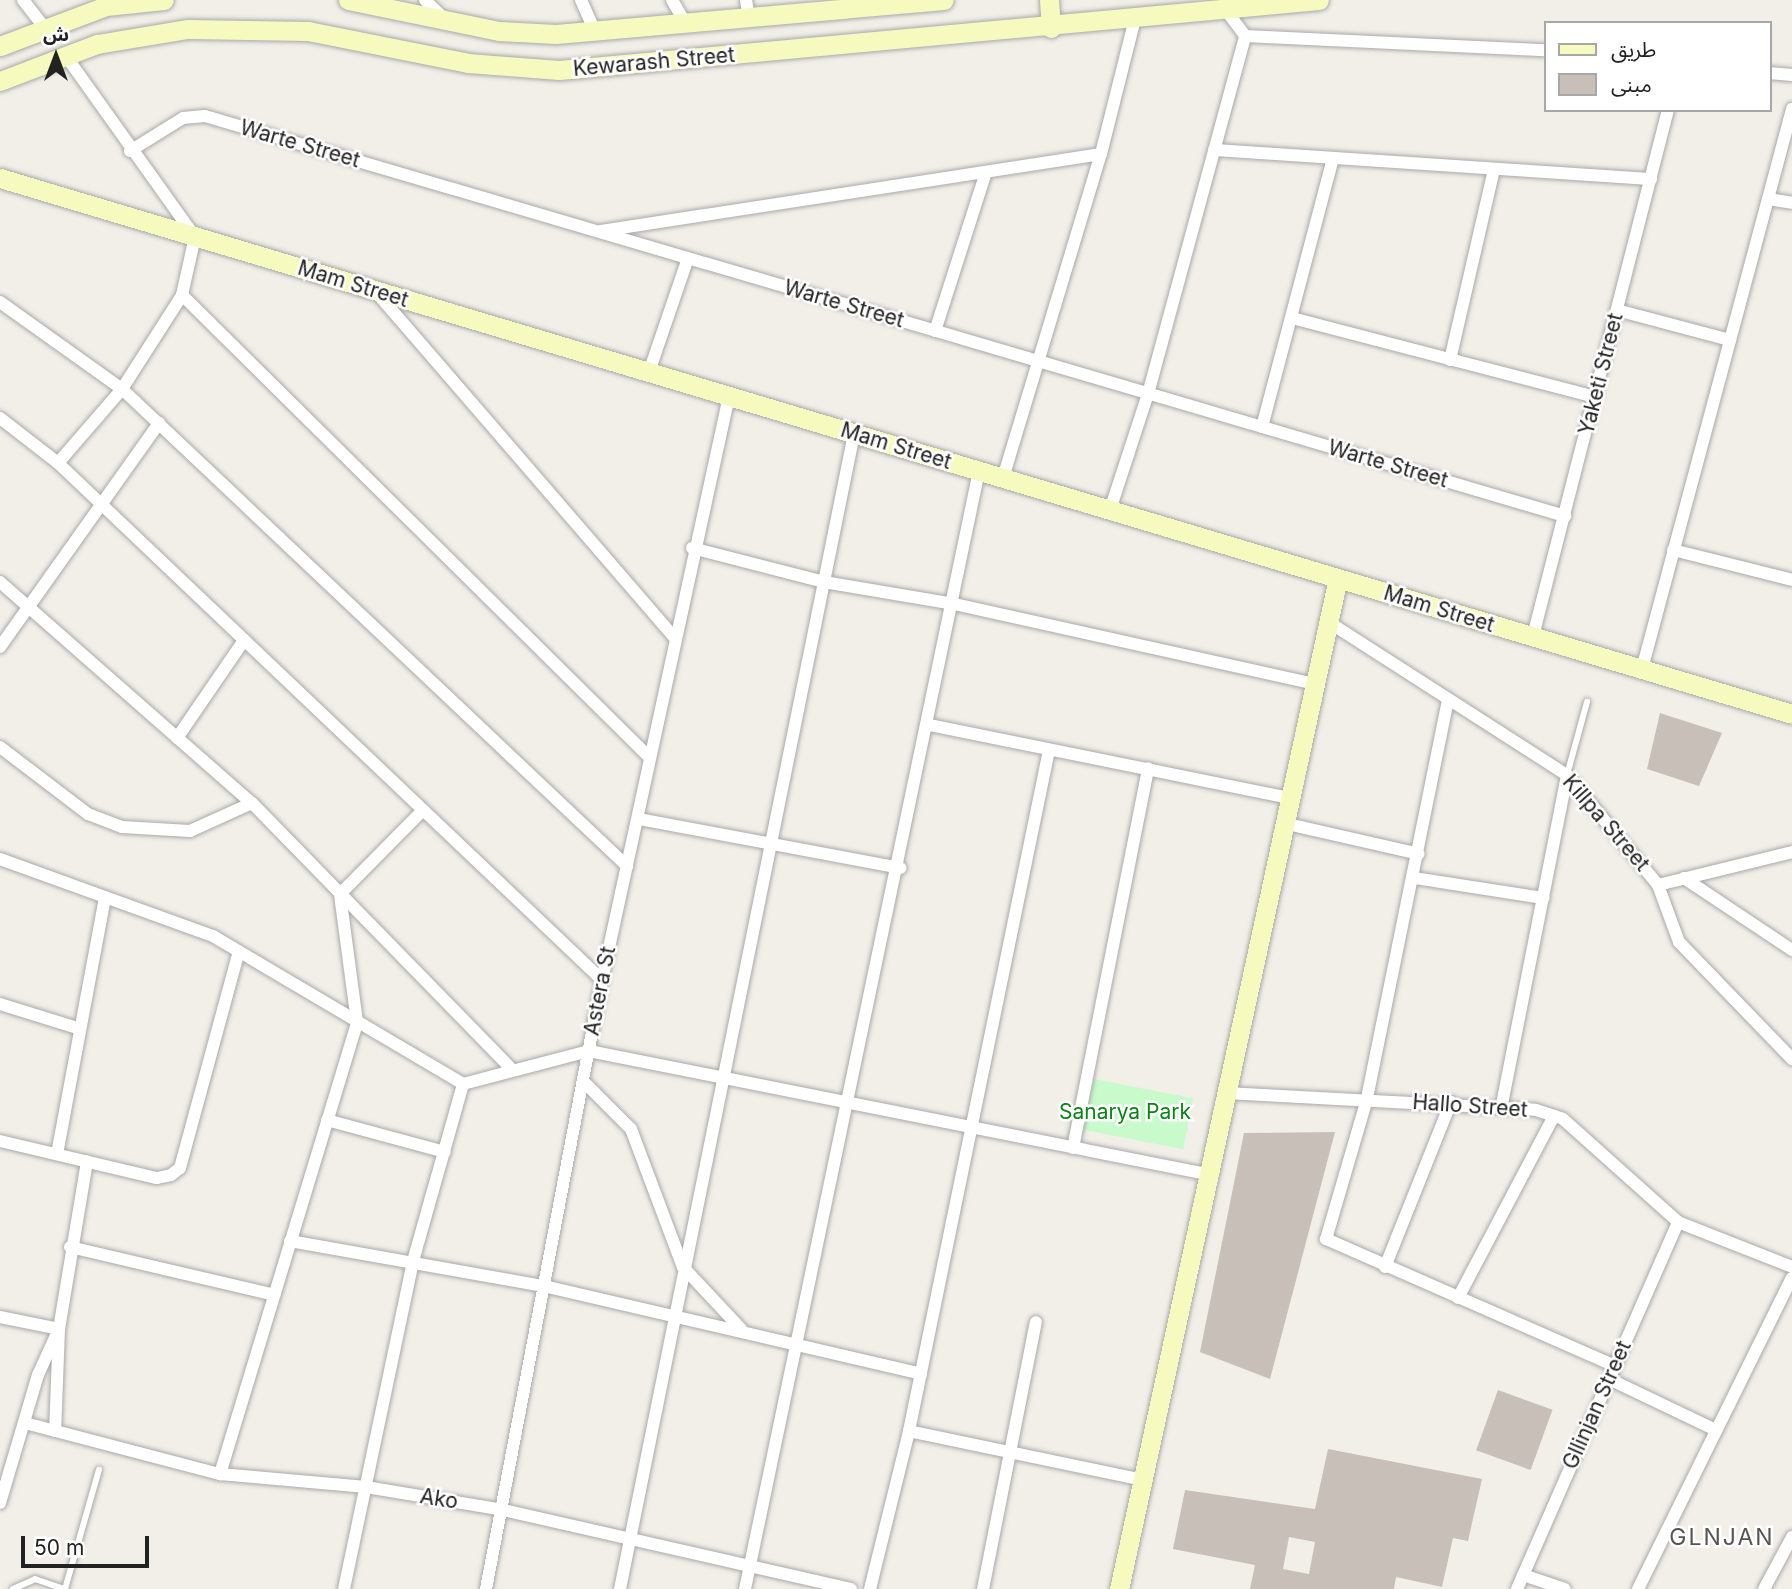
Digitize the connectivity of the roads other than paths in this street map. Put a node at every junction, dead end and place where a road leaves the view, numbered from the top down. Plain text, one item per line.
1 (23, 0) edge
2 (164, 0) edge
3 (348, 0) edge
4 (425, 0) edge
5 (582, 0) edge
6 (672, 0) edge
7 (944, 0) edge
8 (1049, 0) edge
9 (1319, 0) edge
10 (104, 3) edge
11 (862, 4) edge
12 (1165, 8) edge
13 (747, 9) edge
14 (1225, 9) junction
15 (1135, 19) junction
16 (684, 21) junction
17 (448, 22) junction
18 (45, 28) junction
19 (1051, 28) junction
20 (595, 31) junction
21 (1245, 36) junction
22 (0, 46) edge
23 (1544, 50) edge
24 (65, 55) junction
25 (1771, 73) edge
26 (1792, 75) edge
27 (0, 81) edge
28 (1792, 109) edge
29 (1668, 112) edge
30 (1214, 150) junction
31 (130, 151) junction
32 (1101, 154) junction
33 (1333, 158) junction
34 (1494, 169) junction
35 (986, 172) junction
36 (0, 178) edge
37 (1651, 179) junction
38 (1768, 199) junction
39 (1792, 202) edge
40 (597, 231) junction
41 (195, 237) junction
42 (688, 258) junction
43 (375, 291) junction
44 (182, 295) junction
45 (0, 302) edge
46 (1617, 310) junction
47 (1292, 318) junction
48 (935, 331) junction
49 (1730, 340) junction
50 (1450, 359) junction
51 (1040, 362) junction
52 (649, 372) junction
53 (122, 389) junction
54 (1148, 394) junction
55 (729, 396) junction
56 (1595, 397) junction
57 (0, 418) edge
58 (159, 423) junction
59 (1262, 427) junction
60 (854, 434) junction
61 (58, 463) junction
62 (979, 471) junction
63 (1003, 478) junction
64 (102, 504) junction
65 (1110, 510) junction
66 (1565, 516) junction
67 (692, 548) junction
68 (1673, 551) junction
69 (1338, 578) junction
70 (1792, 580) edge
71 (0, 582) edge
72 (824, 582) junction
73 (954, 604) junction
74 (28, 607) junction
75 (1327, 621) junction
76 (1532, 636) junction
77 (674, 637) junction
78 (244, 640) junction
79 (0, 647) edge
80 (1642, 669) junction
81 (1311, 683) junction
82 (1448, 700) junction
83 (1587, 702) dead end
84 (1792, 714) edge
85 (930, 725) junction
86 (177, 738) junction
87 (0, 747) edge
88 (1049, 750) junction
89 (649, 757) junction
90 (1148, 768) junction
91 (1567, 775) junction
92 (1288, 798) junction
93 (252, 803) junction
94 (423, 810) junction
95 (639, 819) junction
96 (1283, 824) junction
97 (771, 844) junction
98 (1792, 852) edge
99 (1419, 854) junction
100 (0, 859) edge
101 (627, 866) junction
102 (900, 868) junction
103 (1415, 878) junction
104 (1684, 878) junction
105 (1658, 885) junction
106 (340, 894) junction
107 (105, 897) junction
108 (1543, 898) junction
109 (1792, 950) edge
110 (238, 954) junction
111 (602, 980) junction
112 (0, 1004) edge
113 (357, 1022) junction
114 (77, 1028) junction
115 (589, 1051) junction
116 (1792, 1059) edge
117 (510, 1067) junction
118 (723, 1076) junction
119 (584, 1082) junction
120 (463, 1084) junction
121 (1226, 1093) junction
122 (1367, 1099) junction
123 (850, 1101) junction
124 (1451, 1102) junction
125 (1502, 1104) junction
126 (1554, 1116) junction
127 (327, 1120) junction
128 (967, 1128) junction
129 (0, 1141) edge
130 (1073, 1148) junction
131 (445, 1152) junction
132 (57, 1154) junction
133 (87, 1161) junction
134 (1206, 1174) junction
135 (1678, 1222) junction
136 (290, 1241) junction
137 (71, 1247) junction
138 (413, 1261) junction
139 (683, 1267) junction
140 (1385, 1267) junction
141 (1792, 1267) edge
142 (1792, 1278) edge
143 (548, 1287) junction
144 (274, 1295) junction
145 (1458, 1298) junction
146 (672, 1315) junction
147 (0, 1317) edge
148 (1037, 1322) dead end
149 (59, 1329) junction
150 (741, 1329) junction
151 (797, 1341) junction
152 (1615, 1366) junction
153 (921, 1374) junction
154 (1609, 1379) junction
155 (25, 1423) junction
156 (1716, 1430) junction
157 (909, 1431) junction
158 (55, 1432) junction
159 (1014, 1453) junction
160 (0, 1459) edge
161 (15, 1462) junction
162 (99, 1470) dead end
163 (220, 1475) junction
164 (1144, 1480) junction
165 (366, 1487) junction
166 (0, 1503) edge
167 (503, 1510) junction
168 (1792, 1537) edge
169 (628, 1541) junction
170 (749, 1567) junction
171 (1523, 1575) junction
172 (12, 1589) edge
173 (64, 1589) edge
174 (344, 1589) edge
175 (486, 1589) edge
176 (620, 1589) edge
177 (745, 1589) edge
178 (851, 1589) edge
179 (870, 1589) edge
180 (983, 1589) edge
181 (1119, 1589) edge
182 (1517, 1589) edge
183 (1565, 1589) edge
184 (1638, 1589) edge
185 (1764, 1589) edge

1 - 18 street
2 - 10 street
3 - 17 street, Kewarash Street
4 - 17 street
5 - 20 street
6 - 16 street
7 - 11 street, Kewarash Street
8 - 19 street
9 - 14 street, Kewarash Street
10 - 18 street
11 - 13 street, Kewarash Street
12 - 14 street, Kewarash Street
12 - 15 street, Kewarash Street
13 - 16 street, Kewarash Street
14 - 21 street
15 - 19 street, Kewarash Street
15 - 32 street
16 - 20 street, Kewarash Street
17 - 20 street, Kewarash Street
18 - 22 street
19 - 24 street, Kewarash Street
21 - 23 street
21 - 30 street
24 - 27 street, Kewarash Street
24 - 31 street
25 - 26 street
28 - 38 street
29 - 37 street, Yaketi Street
30 - 33 street
30 - 54 street
31 - 40 street, Warte Street
31 - 41 street
32 - 35 street
32 - 51 street
33 - 34 street
33 - 47 street
34 - 37 street
34 - 50 street
35 - 40 street
35 - 48 street
36 - 41 street, Mam Street
37 - 46 street, Yaketi Street
38 - 39 street
38 - 49 street
40 - 42 street, Warte Street
41 - 43 street, Mam Street
41 - 44 street
42 - 48 street, Warte Street
42 - 52 street
43 - 52 street, Mam Street
43 - 77 street
44 - 53 street
44 - 89 street
45 - 53 street
46 - 49 street
46 - 56 street, Yaketi Street
47 - 50 street
47 - 59 street
48 - 51 street, Warte Street
49 - 68 street
50 - 56 street
51 - 54 street, Warte Street
51 - 63 street
52 - 55 street, Mam Street
53 - 58 street
53 - 61 street
54 - 59 street, Warte Street
54 - 65 street
55 - 60 street, Mam Street
55 - 67 street, Astera St
56 - 66 street, Yaketi Street
57 - 61 street
58 - 64 street
58 - 101 street
59 - 66 street, Warte Street
60 - 62 street, Mam Street
60 - 72 street
61 - 64 street
62 - 63 street, Mam Street
62 - 73 street
63 - 65 street, Mam Street
64 - 74 street
64 - 78 street
65 - 69 street, Mam Street
66 - 76 street, Yaketi Street
67 - 72 street
67 - 77 street, Astera St
68 - 70 street
68 - 80 street
69 - 75 street
69 - 76 street, Mam Street
71 - 74 street
72 - 73 street
72 - 97 street
73 - 81 street
73 - 85 street
74 - 79 street
74 - 86 street
75 - 81 street
75 - 82 street, Killpa Street
76 - 80 street, Mam Street
77 - 89 street, Astera St
78 - 86 street
78 - 94 street
80 - 84 street, Mam Street
81 - 92 street
82 - 91 street, Killpa Street
82 - 99 street
83 - 91 lane
85 - 88 street
85 - 102 street
86 - 93 street
87 - 93 street
88 - 90 street
88 - 128 street
89 - 95 street, Astera St
90 - 92 street
90 - 130 street
91 - 105 street, Killpa Street
91 - 108 street
92 - 96 street
93 - 106 street
94 - 106 street
94 - 111 street
95 - 97 street
95 - 101 street, Astera St
96 - 99 street
96 - 121 street
97 - 102 street
97 - 118 street
98 - 104 street
99 - 103 street
100 - 107 street
101 - 111 street, Astera St
102 - 123 street
103 - 108 street
103 - 122 street
104 - 105 street
104 - 109 street
105 - 116 street, Killpa Street
106 - 113 street
106 - 117 street
107 - 110 street
107 - 114 street
108 - 125 street
110 - 113 street
110 - 133 street
111 - 115 street, Astera St
112 - 114 street
113 - 120 street
113 - 127 street
114 - 132 street
115 - 117 street
115 - 118 street
115 - 119 street, Astera St
117 - 120 street
118 - 123 street
118 - 139 street
119 - 139 street
119 - 143 street, Astera St
120 - 131 street
121 - 122 street, Hallo Street
121 - 134 street
122 - 124 street, Hallo Street
122 - 140 street
123 - 128 street
123 - 151 street
124 - 125 street, Hallo Street
124 - 140 street
125 - 126 street, Hallo Street
126 - 135 street, Hallo Street
126 - 145 street
127 - 131 street
127 - 136 street
128 - 130 street
128 - 153 street
129 - 132 street
130 - 134 street
131 - 138 street
132 - 133 street
133 - 137 street
134 - 164 street
135 - 141 street, Hallo Street
135 - 152 street, Gllinjan Street
136 - 138 street
136 - 144 street
137 - 144 street
137 - 149 street
138 - 143 street
138 - 165 street
139 - 146 street
139 - 150 street
140 - 145 street
142 - 156 street
143 - 146 street
143 - 167 street, Astera St
144 - 163 street
145 - 152 street
146 - 150 street
146 - 169 street
147 - 149 street
148 - 159 street
149 - 155 street
149 - 158 street
150 - 151 street
151 - 153 street
151 - 170 street
152 - 154 street, Gllinjan Street
153 - 157 street
154 - 156 street
154 - 171 street, Gllinjan Street
155 - 158 street, Ako
155 - 161 street
156 - 184 street
157 - 159 street
157 - 179 street
158 - 163 street, Ako
159 - 164 street
159 - 180 street
160 - 161 street
161 - 166 street
162 - 173 lane
163 - 165 street, Ako
164 - 181 street
165 - 167 street, Ako
165 - 174 street
167 - 169 street, Ako
167 - 175 street, Astera St
168 - 185 street
169 - 170 street, Ako
169 - 176 street
170 - 177 street
170 - 178 street, Ako
171 - 182 street, Gllinjan Street
171 - 183 street
172 - 173 lane

